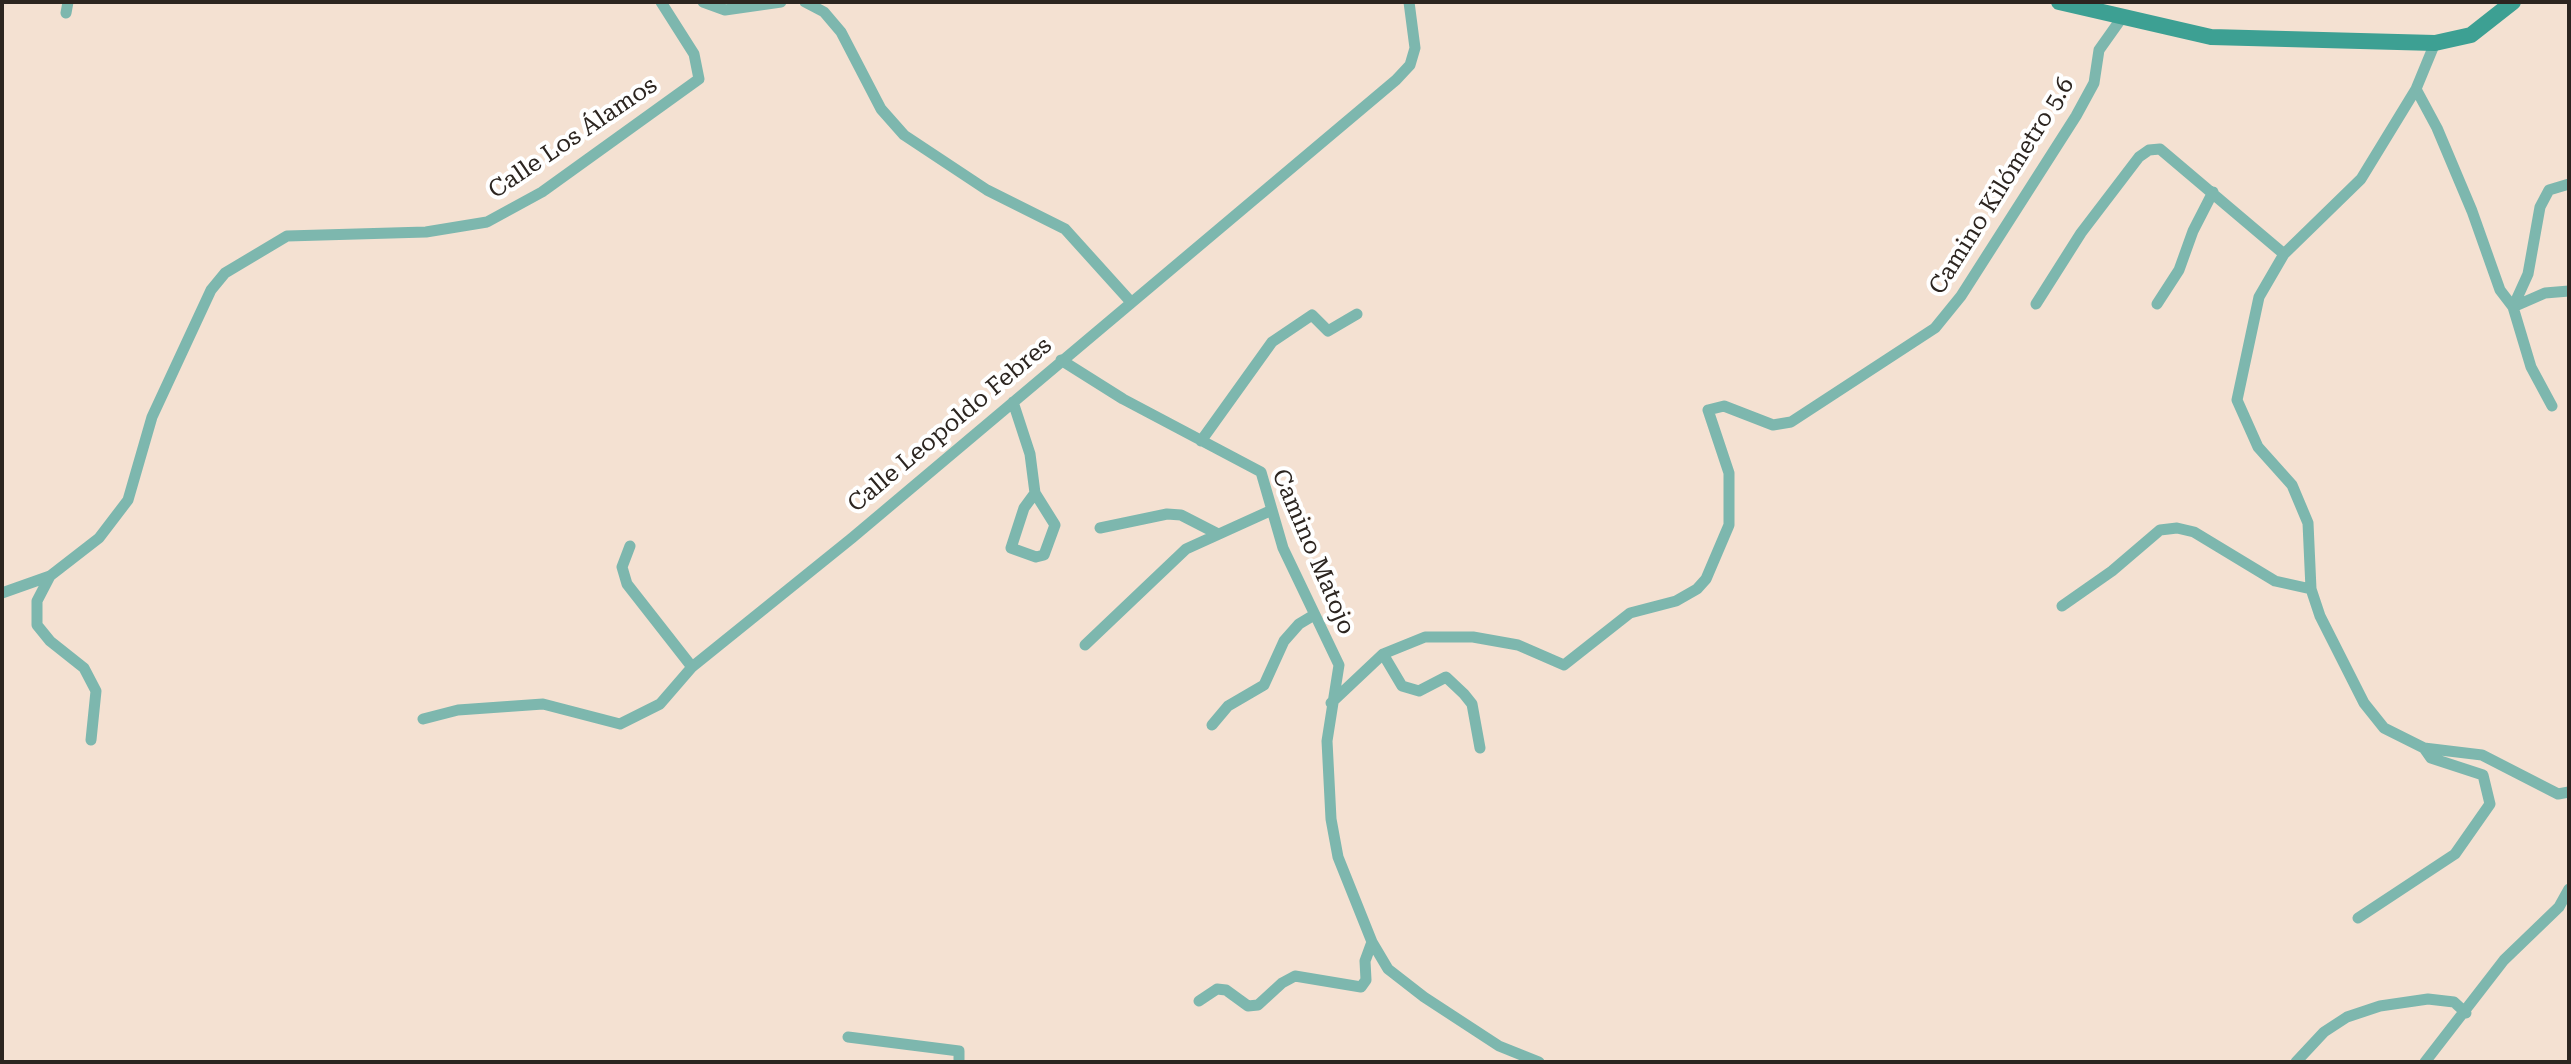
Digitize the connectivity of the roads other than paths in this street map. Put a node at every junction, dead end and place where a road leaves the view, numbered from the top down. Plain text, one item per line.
1 (661, 2) edge
2 (703, 2) edge
3 (781, 2) edge
4 (805, 2) edge
5 (1409, 2) edge
6 (2059, 2) edge
7 (2513, 2) edge
8 (2121, 19) junction
9 (2435, 43) junction
10 (2416, 89) junction
11 (2569, 184) edge
12 (2213, 192) junction
13 (2284, 254) junction
14 (2569, 291) edge
15 (1130, 301) junction
16 (2036, 304) dead end
17 (2157, 304) dead end
18 (2513, 307) junction
19 (1357, 314) dead end
20 (1061, 360) junction
21 (1013, 402) junction
22 (2552, 406) dead end
23 (1201, 441) junction
24 (1035, 493) junction
25 (1272, 510) junction
26 (1100, 528) dead end
27 (1218, 534) junction
28 (630, 546) dead end
29 (50, 576) junction
30 (2311, 589) junction
31 (2, 593) edge
32 (2062, 606) dead end
33 (1314, 615) junction
34 (1085, 645) dead end
35 (1383, 654) junction
36 (692, 667) junction
37 (1331, 703) junction
38 (423, 719) dead end
39 (1212, 725) dead end
40 (91, 740) dead end
41 (1480, 748) dead end
42 (2424, 748) junction
43 (2569, 792) edge
44 (2569, 889) edge
45 (2358, 918) dead end
46 (1372, 942) junction
47 (1199, 1001) dead end
48 (2466, 1013) junction
49 (848, 1037) dead end
50 (959, 1062) edge
51 (1539, 1062) edge
52 (2296, 1062) edge
53 (2425, 1062) edge

1 - 29 street, Calle Los Álamos
2 - 3 street
4 - 15 street
5 - 15 street, Calle Leopoldo Febres
6 - 8 street
7 - 9 street
8 - 9 street
8 - 35 street, Camino Kilómetro 5.6
9 - 10 street
10 - 13 street
10 - 18 street
11 - 18 street
12 - 13 street
12 - 16 street
12 - 17 street
13 - 30 street
14 - 18 street
15 - 20 street, Calle Leopoldo Febres
18 - 22 street
19 - 23 street
20 - 21 street, Calle Leopoldo Febres
20 - 23 street, Camino Matojo
21 - 24 street
21 - 36 street, Calle Leopoldo Febres
23 - 25 street, Camino Matojo
24 - 24 street
25 - 27 street
25 - 33 street, Camino Matojo
26 - 27 street
27 - 34 street
28 - 36 street
29 - 31 street, Calle Los Álamos
29 - 40 street
30 - 32 street
30 - 42 street
33 - 37 street, Camino Matojo
33 - 39 street
35 - 37 street, Camino Kilómetro 5.6
35 - 41 street
36 - 38 street, Calle Leopoldo Febres
37 - 46 street, Camino Matojo
42 - 43 street
42 - 45 street
44 - 48 street
46 - 47 street
46 - 51 street, Camino Matojo
48 - 52 street
48 - 53 street
49 - 50 street

